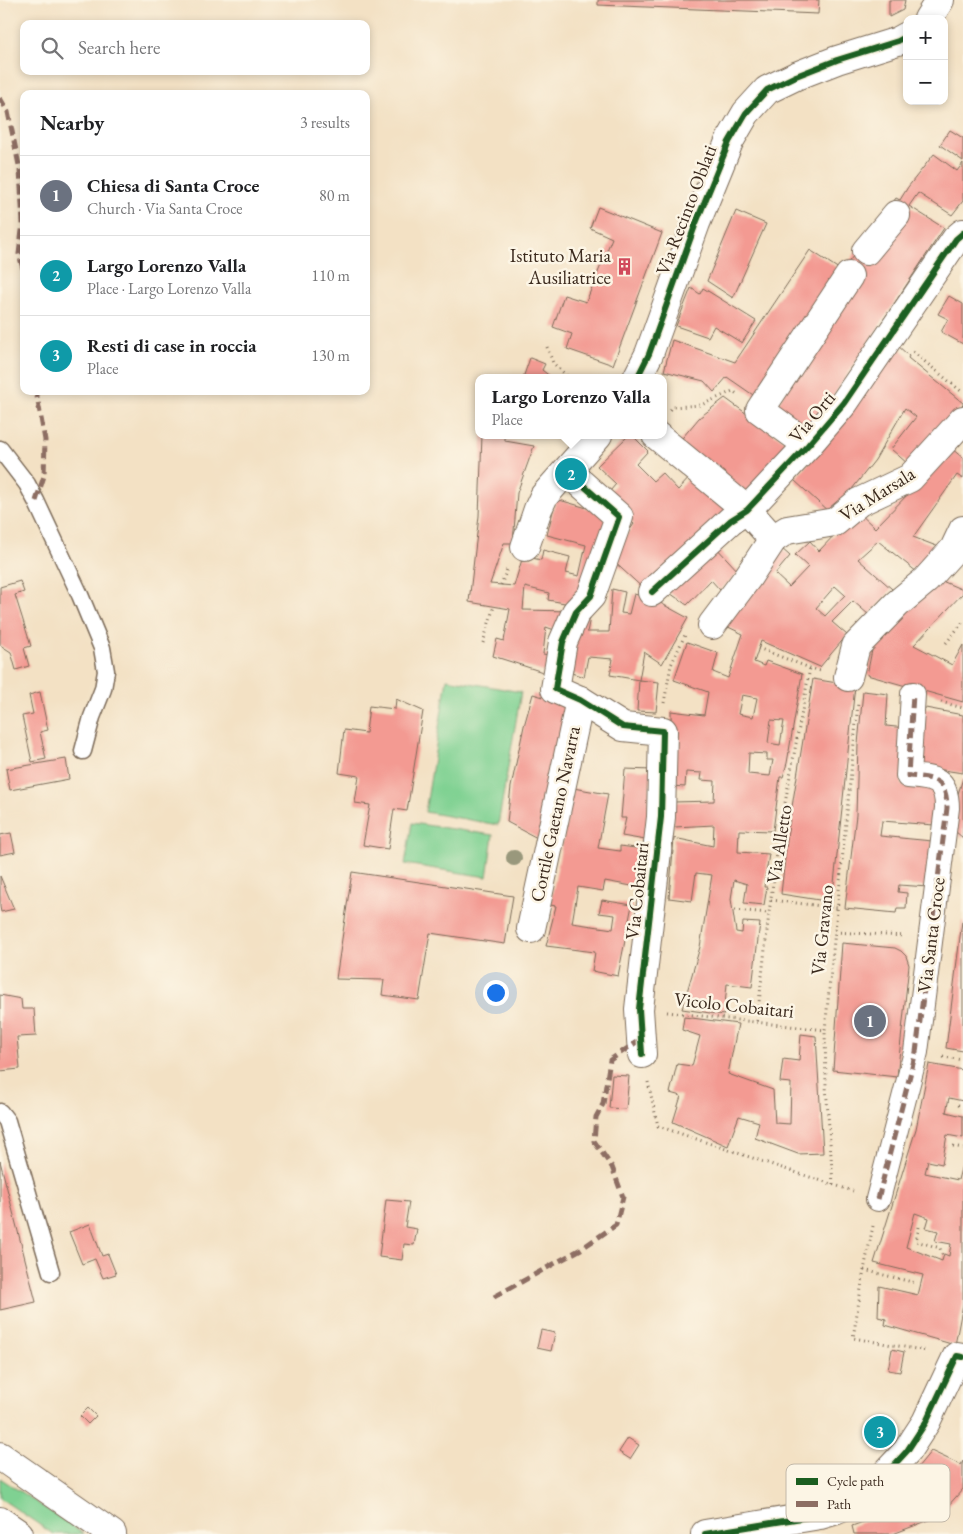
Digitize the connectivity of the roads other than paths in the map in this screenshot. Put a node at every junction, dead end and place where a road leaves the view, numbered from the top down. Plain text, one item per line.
1 (940, 0) edge
2 (931, 15) edge
3 (903, 38) edge
4 (896, 215) dead end
5 (963, 232) edge
6 (866, 251) dead end
7 (849, 276) dead end
8 (639, 374) edge
9 (667, 429) edge
10 (958, 435) edge
11 (593, 441) edge
12 (808, 446) junction
13 (0, 449) edge
14 (566, 471) junction
15 (747, 510) junction
16 (963, 530) edge
17 (773, 539) junction
18 (525, 547) dead end
19 (652, 592) dead end
20 (712, 625) dead end
21 (853, 688) road end
22 (913, 694) dead end
23 (580, 700) junction
24 (83, 751) dead end
25 (531, 929) dead end
26 (645, 1067) road end
27 (0, 1112) edge
28 (878, 1199) road end
29 (50, 1272) dead end
30 (960, 1357) edge
31 (0, 1456) edge
32 (895, 1464) edge
33 (0, 1521) edge
34 (786, 1521) edge
35 (19, 1534) edge
36 (112, 1534) edge
37 (705, 1534) edge

1 - 2 street
3 - 8 street, Via Recinto Oblati
4 - 6 street
5 - 12 street, Via Orti
7 - 12 street
9 - 15 street
10 - 17 street, Via Marsala
11 - 14 street
12 - 15 street, Via Orti
13 - 24 lane
14 - 18 street
14 - 23 street
15 - 17 street
15 - 19 street, Via Orti
16 - 21 street
17 - 20 street
22 - 28 street, Via Santa Croce
23 - 25 street, Cortile Gaetano Navarra
23 - 26 street, Via Cobaitari
27 - 29 lane
30 - 32 street
31 - 36 street
33 - 35 street
34 - 37 street

